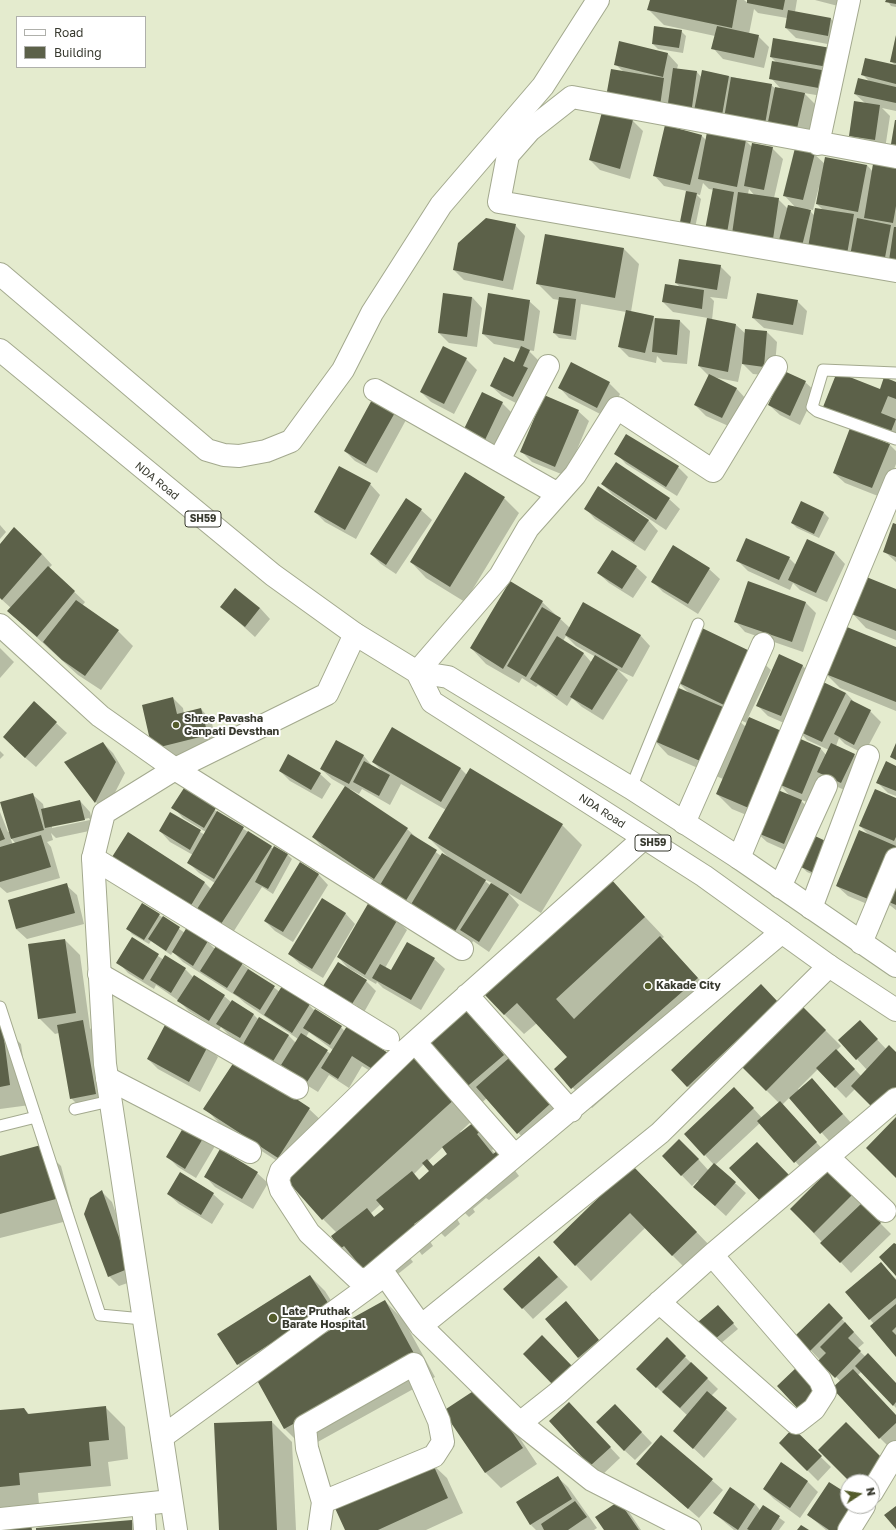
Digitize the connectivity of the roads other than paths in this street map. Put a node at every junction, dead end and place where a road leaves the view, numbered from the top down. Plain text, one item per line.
1 (598, 0) edge
2 (849, 0) edge
3 (818, 144) junction
4 (896, 157) edge
5 (896, 271) edge
6 (0, 274) edge
7 (0, 350) edge
8 (548, 366) dead end
9 (776, 367) dead end
10 (896, 373) edge
11 (375, 390) dead end
12 (896, 438) edge
13 (499, 460) junction
14 (896, 480) edge
15 (558, 494) junction
16 (698, 624) dead end
17 (0, 625) edge
18 (355, 634) junction
19 (764, 644) dead end
20 (417, 672) junction
21 (868, 756) dead end
22 (175, 769) junction
23 (826, 786) dead end
24 (631, 788) junction
25 (684, 823) junction
26 (644, 838) junction
27 (93, 858) junction
28 (739, 858) junction
29 (896, 859) edge
30 (780, 887) junction
31 (811, 908) junction
32 (782, 932) junction
33 (861, 943) junction
34 (462, 949) dead end
35 (829, 966) junction
36 (896, 966) edge
37 (99, 974) junction
38 (467, 994) junction
39 (0, 1007) edge
40 (896, 1010) edge
41 (388, 1039) dead end
42 (415, 1042) junction
43 (107, 1078) junction
44 (296, 1088) dead end
45 (896, 1099) edge
46 (110, 1101) junction
47 (75, 1109) dead end
48 (571, 1111) junction
49 (36, 1117) junction
50 (0, 1126) edge
51 (250, 1152) dead end
52 (515, 1156) junction
53 (828, 1157) junction
54 (885, 1211) dead end
55 (712, 1255) junction
56 (659, 1302) junction
57 (143, 1320) junction
58 (421, 1326) junction
59 (520, 1423) junction
60 (162, 1436) junction
61 (896, 1452) edge
62 (880, 1479) edge
63 (171, 1501) junction
64 (323, 1502) junction
65 (143, 1504) junction
66 (859, 1514) edge
67 (0, 1519) edge
68 (146, 1530) edge
69 (176, 1530) edge
70 (319, 1530) edge
71 (690, 1530) edge
72 (849, 1530) edge

1 - 6 street
2 - 3 street
3 - 4 street
3 - 5 street
7 - 18 street, NDA Road / SH59
8 - 13 street
9 - 15 street
10 - 12 lane
11 - 13 street
13 - 15 street
14 - 28 street
15 - 20 street
16 - 24 lane
17 - 22 street
18 - 20 street, NDA Road / SH59
18 - 22 street
19 - 25 street
20 - 24 street, NDA Road / SH59
20 - 26 street, NDA Road / SH59
21 - 31 street
22 - 27 street
22 - 34 street
23 - 30 street
24 - 25 street, NDA Road / SH59
25 - 28 street, NDA Road / SH59
26 - 32 street, NDA Road / SH59
26 - 38 street
27 - 37 street
27 - 41 street
28 - 30 street, NDA Road / SH59
29 - 33 street
30 - 31 street, NDA Road / SH59
31 - 33 street, NDA Road / SH59
32 - 35 street, NDA Road / SH59
32 - 48 street
33 - 36 street, NDA Road / SH59
35 - 40 street, NDA Road / SH59
35 - 58 street
37 - 43 street
37 - 44 street
38 - 42 street
38 - 48 street
39 - 49 lane
42 - 52 street
42 - 52 street
43 - 46 street
43 - 51 street
45 - 53 street
46 - 47 lane
46 - 57 street
48 - 52 street
49 - 50 lane
49 - 57 lane
53 - 54 street
53 - 55 street
55 - 56 street
55 - 56 street
56 - 59 street
57 - 60 street
58 - 59 street
58 - 60 street
59 - 71 street
60 - 63 street
61 - 62 street
63 - 65 street
63 - 69 street
64 - 64 street
64 - 70 street
65 - 67 street
65 - 68 street
66 - 72 street

